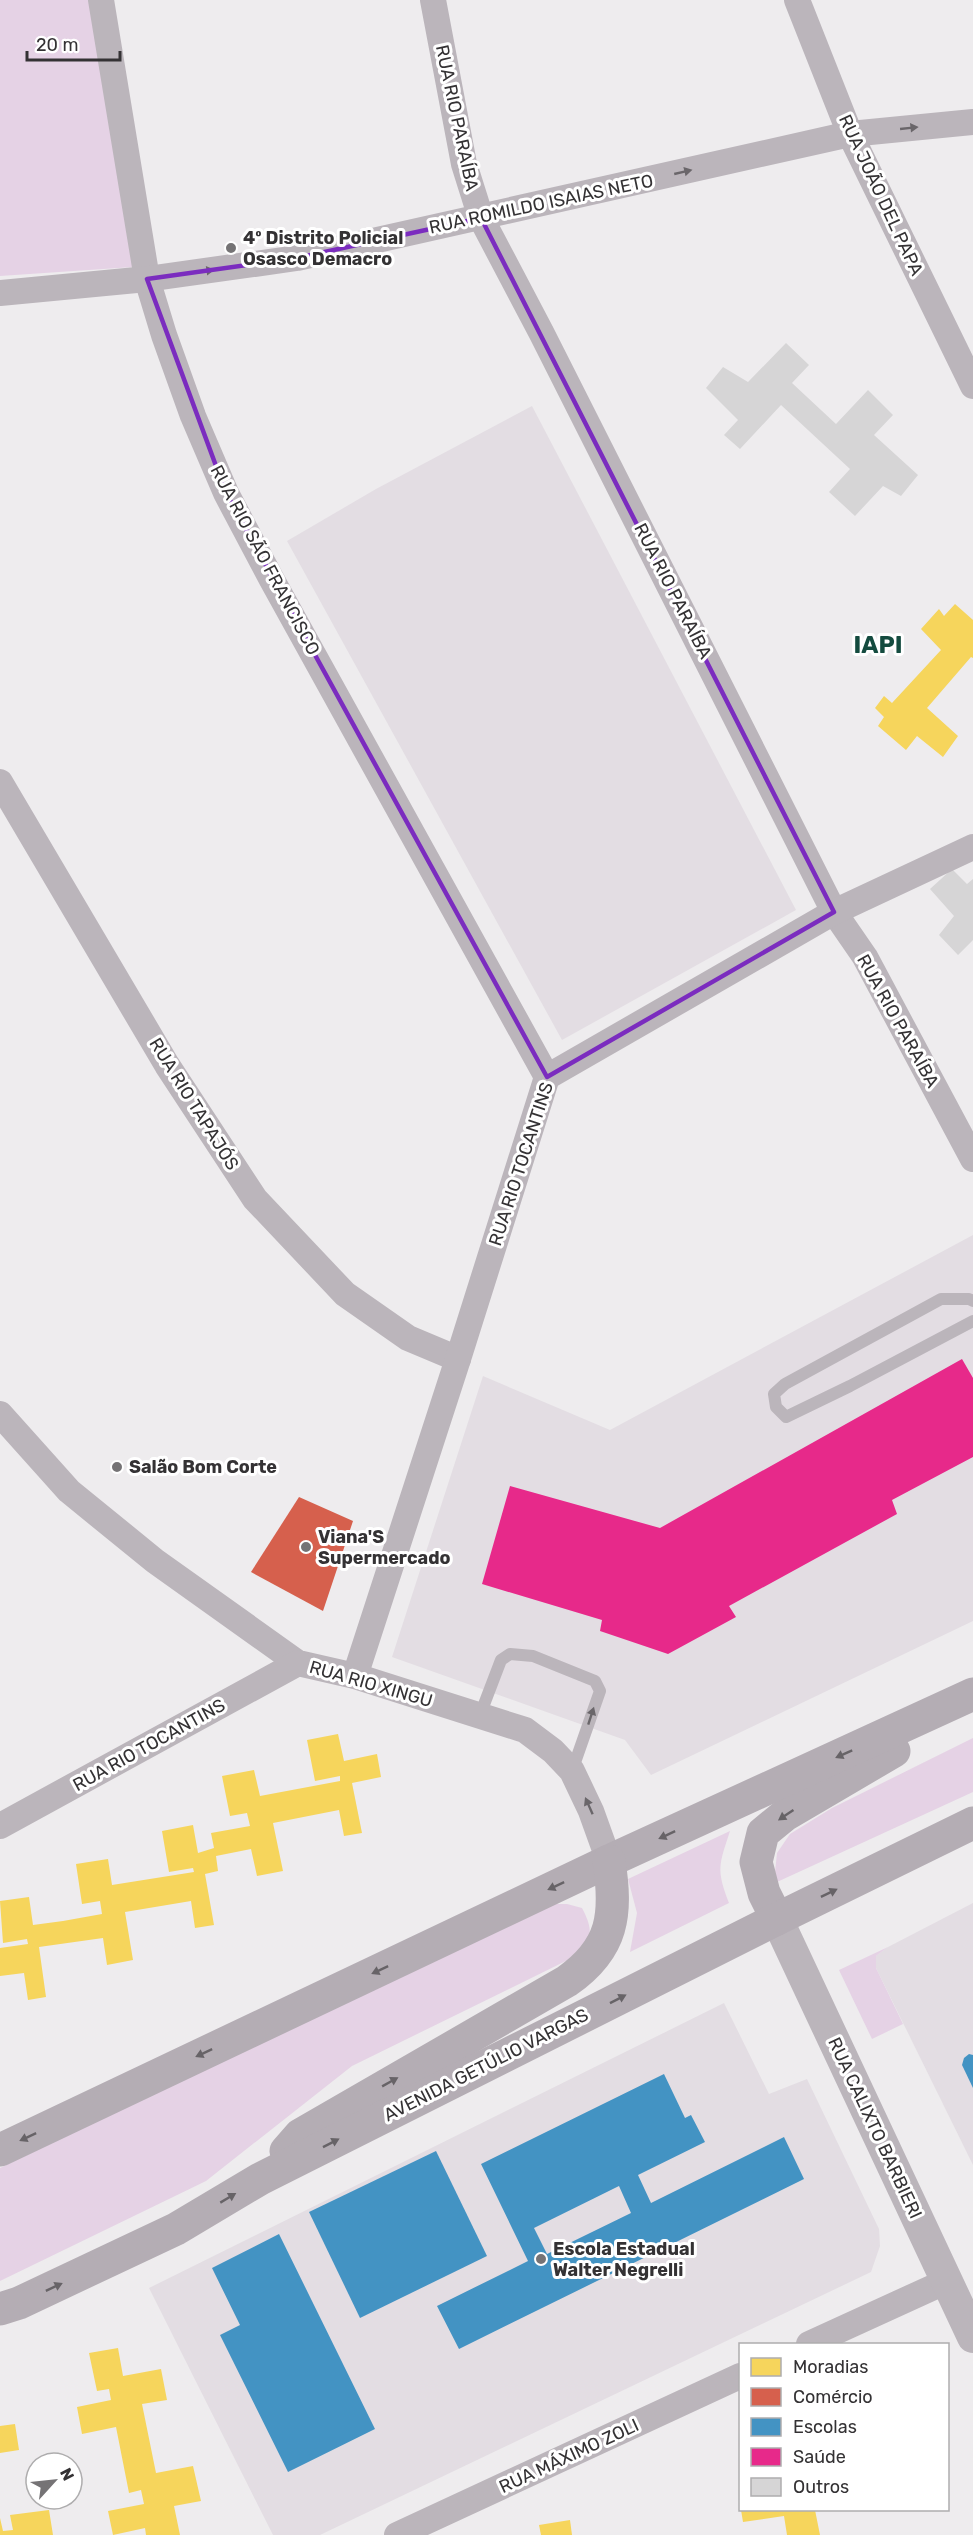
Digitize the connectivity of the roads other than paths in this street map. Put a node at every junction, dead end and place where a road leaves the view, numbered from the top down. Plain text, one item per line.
1 (101, 0) edge
2 (432, 0) edge
3 (797, 0) edge
4 (973, 122) edge
5 (850, 134) junction
6 (481, 218) junction
7 (147, 279) junction
8 (0, 293) edge
9 (973, 386) edge
10 (0, 782) edge
11 (973, 847) edge
12 (834, 912) junction
13 (547, 1077) junction
14 (973, 1160) edge
15 (973, 1301) edge
16 (973, 1321) edge
17 (458, 1359) junction
18 (0, 1414) edge
19 (298, 1664) junction
20 (355, 1676) junction
21 (973, 1694) edge
22 (480, 1715) junction
23 (917, 1721) junction
24 (572, 1772) junction
25 (973, 1823) edge
26 (0, 1826) edge
27 (609, 1861) junction
28 (777, 1918) junction
29 (0, 2150) edge
30 (260, 2179) junction
31 (947, 2281) junction
32 (0, 2309) edge
33 (973, 2337) edge
34 (811, 2343) edge
35 (739, 2377) edge
36 (397, 2535) edge

1 - 7 street, RUA RIO SÃO FRANCISCO
2 - 6 street, RUA RIO PARAÍBA
3 - 5 street, RUA JOÃO DEL PAPA
5 -> 4 street, RUA ROMILDO ISAIAS NETO
6 -> 5 street, RUA ROMILDO ISAIAS NETO
5 - 9 street, RUA JOÃO DEL PAPA
7 -> 6 street, RUA ROMILDO ISAIAS NETO
6 - 12 street, RUA RIO PARAÍBA
7 - 8 street, RUA ROMILDO ISAIAS NETO
7 - 13 street, RUA RIO SÃO FRANCISCO
10 - 17 street, RUA RIO TAPAJÓS
11 - 12 street, RUA RIO TOCANTINS
12 - 13 street, RUA RIO TOCANTINS
12 - 14 street, RUA RIO PARAÍBA
13 - 17 street, RUA RIO TOCANTINS
15 - 16 lane
17 - 20 street, RUA RIO TOCANTINS
18 - 19 street, RUA RIO XINGU
19 - 20 street, RUA RIO XINGU
19 - 26 street, RUA RIO TOCANTINS
20 - 22 street, RUA RIO XINGU
21 - 23 main road
22 - 24 street, RUA RIO XINGU
24 -> 22 lane
23 -> 27 main road
23 -> 28 main road
27 -> 24 street, RUA RIO XINGU
28 -> 25 main road, AVENIDA GETÚLIO VARGAS
27 -> 29 main road
30 -> 27 main road
30 -> 28 main road, AVENIDA GETÚLIO VARGAS
28 - 31 street, RUA CALIXTO BARBIERI
32 -> 30 main road, AVENIDA GETÚLIO VARGAS
31 - 33 street, RUA CALIXTO BARBIERI
31 - 34 street
35 - 36 street, RUA MÁXIMO ZOLI

